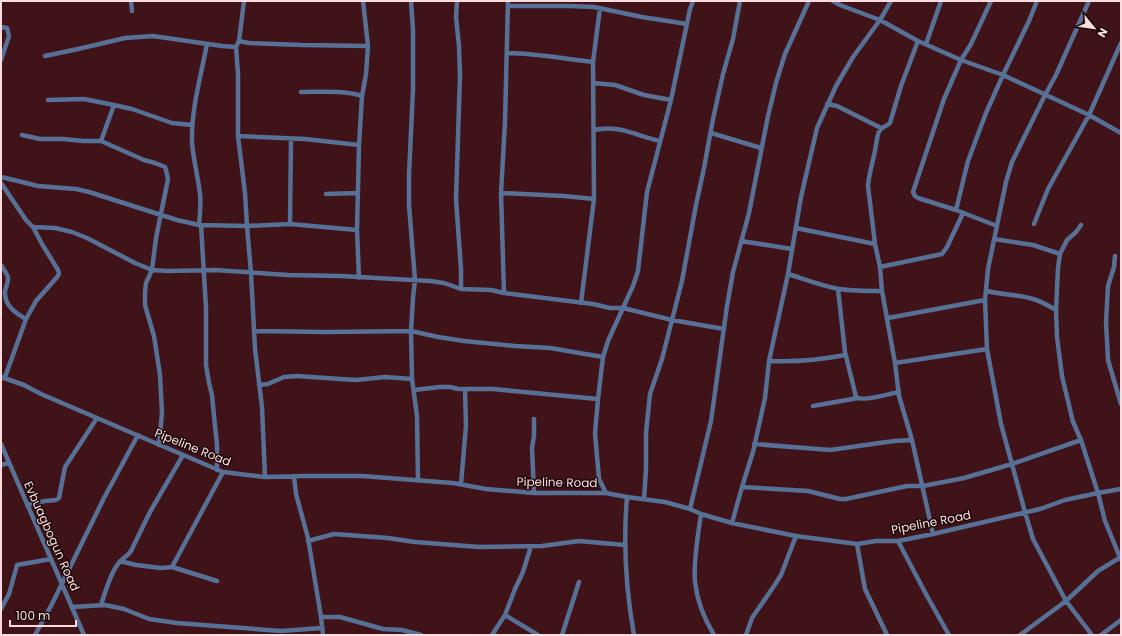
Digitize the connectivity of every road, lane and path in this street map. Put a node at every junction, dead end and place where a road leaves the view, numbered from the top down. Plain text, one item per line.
1 (131, 1) edge
2 (244, 1) edge
3 (363, 1) edge
4 (412, 1) edge
5 (457, 1) edge
6 (693, 1) edge
7 (740, 1) edge
8 (808, 1) edge
9 (832, 1) edge
10 (891, 1) edge
11 (941, 1) edge
12 (991, 1) edge
13 (1037, 1) edge
14 (1089, 1) edge
15 (508, 3) edge
16 (841, 3) edge
17 (600, 8) junction
18 (132, 11) dead end
19 (880, 20) junction
20 (687, 24) junction
21 (1, 27) edge
22 (239, 41) junction
23 (918, 41) junction
24 (1121, 43) edge
25 (207, 44) junction
26 (926, 44) junction
27 (368, 46) junction
28 (236, 47) junction
29 (507, 53) junction
30 (45, 56) dead end
31 (1, 60) edge
32 (961, 60) junction
33 (593, 62) junction
34 (1003, 75) junction
35 (593, 83) junction
36 (301, 92) dead end
37 (1044, 95) junction
38 (362, 96) junction
39 (48, 100) dead end
40 (671, 100) junction
41 (827, 104) junction
42 (114, 105) junction
43 (1089, 115) junction
44 (192, 125) junction
45 (881, 128) junction
46 (594, 130) junction
47 (711, 133) junction
48 (1121, 133) edge
49 (22, 135) dead end
50 (238, 136) junction
51 (291, 139) junction
52 (101, 141) junction
53 (660, 141) junction
54 (359, 145) junction
55 (762, 148) junction
56 (1, 178) edge
57 (1, 183) edge
58 (358, 193) junction
59 (502, 193) junction
60 (326, 194) dead end
61 (594, 199) junction
62 (956, 210) junction
63 (963, 213) junction
64 (161, 215) junction
65 (290, 224) junction
66 (1034, 224) dead end
67 (200, 225) junction
68 (1081, 225) dead end
69 (33, 226) junction
70 (246, 226) junction
71 (997, 226) junction
72 (796, 228) junction
73 (357, 230) junction
74 (994, 239) junction
75 (741, 241) junction
76 (875, 244) junction
77 (792, 249) junction
78 (1060, 254) junction
79 (1115, 256) dead end
80 (1, 265) edge
81 (880, 267) junction
82 (152, 270) junction
83 (205, 270) junction
84 (251, 273) junction
85 (788, 274) junction
86 (359, 278) junction
87 (415, 280) junction
88 (461, 289) junction
89 (838, 289) junction
90 (882, 291) junction
91 (987, 291) junction
92 (504, 293) junction
93 (985, 300) junction
94 (581, 303) junction
95 (623, 308) junction
96 (1056, 310) junction
97 (888, 318) junction
98 (26, 320) junction
99 (672, 320) junction
100 (724, 329) junction
101 (411, 331) junction
102 (254, 332) junction
103 (987, 350) junction
104 (846, 355) junction
105 (603, 357) junction
106 (769, 361) junction
107 (895, 364) junction
108 (3, 377) edge
109 (412, 379) junction
110 (259, 385) junction
111 (465, 389) junction
112 (414, 390) junction
113 (899, 392) junction
114 (858, 398) junction
115 (598, 399) junction
116 (1121, 404) edge
117 (813, 406) dead end
118 (97, 418) junction
119 (534, 419) dead end
120 (138, 435) junction
121 (912, 440) junction
122 (1081, 440) junction
123 (1, 444) edge
124 (754, 444) junction
125 (159, 445) junction
126 (183, 455) junction
127 (9, 463) junction
128 (1012, 464) junction
129 (1, 465) edge
130 (217, 470) junction
131 (223, 472) junction
132 (294, 476) junction
133 (265, 477) junction
134 (418, 481) junction
135 (461, 484) junction
136 (923, 486) junction
137 (742, 487) junction
138 (1121, 489) edge
139 (606, 492) junction
140 (534, 493) junction
141 (1098, 493) junction
142 (627, 497) junction
143 (644, 499) junction
144 (27, 505) junction
145 (690, 508) junction
146 (1025, 512) junction
147 (701, 514) junction
148 (732, 523) junction
149 (933, 534) junction
150 (796, 536) junction
151 (308, 541) junction
152 (898, 541) junction
153 (857, 544) junction
154 (625, 545) junction
155 (531, 546) junction
156 (129, 555) junction
157 (1120, 558) edge
158 (51, 559) junction
159 (120, 561) junction
160 (131, 564) junction
161 (172, 567) junction
162 (217, 581) dead end
163 (579, 582) dead end
164 (62, 583) junction
165 (1066, 600) junction
166 (101, 605) junction
167 (72, 607) junction
168 (1, 609) edge
169 (505, 615) junction
170 (321, 617) junction
171 (1121, 620) edge
172 (322, 628) junction
173 (35, 635) edge
174 (84, 635) edge
175 (323, 635) edge
176 (421, 635) edge
177 (492, 635) edge
178 (538, 635) edge
179 (562, 635) edge
180 (634, 635) edge
181 (714, 635) edge
182 (746, 635) edge
183 (887, 635) edge
184 (948, 635) edge
185 (1020, 635) edge
186 (1092, 635) edge
187 (1101, 635) edge

1 - 18 street
2 - 22 street
3 - 27 street
4 - 87 street
5 - 88 street
6 - 20 street
7 - 47 street
8 - 55 street
9 - 16 street
10 - 19 street
11 - 26 street
12 - 32 street
13 - 34 street
14 - 37 street
15 - 17 street
15 - 29 street
16 - 19 street
17 - 20 street
17 - 33 street
19 - 23 street
19 - 41 street
20 - 40 street
21 - 31 street
22 - 27 street
22 - 28 street
23 - 26 street
23 - 45 street
24 - 43 street
25 - 28 street
25 - 30 street
25 - 44 street
26 - 32 street
27 - 38 street
28 - 50 street
29 - 33 street
29 - 59 street
32 - 34 street
32 - 62 street
33 - 35 street
34 - 37 street
34 - 62 street
35 - 40 street
35 - 46 street
36 - 38 street
37 - 43 street
37 - 71 street
38 - 54 street
39 - 42 street
40 - 53 street
41 - 45 street
41 - 72 street
42 - 44 street
42 - 52 street
43 - 48 street
43 - 66 street
44 - 67 street
45 - 76 street
46 - 53 street
46 - 61 street
47 - 55 street
47 - 99 street
49 - 52 street
50 - 51 street
50 - 70 street
51 - 54 street
51 - 65 street
52 - 64 street
53 - 95 street
54 - 58 street
55 - 75 street
56 - 64 street
57 - 69 street
58 - 60 street
58 - 73 street
59 - 61 street
59 - 92 street
61 - 94 street
62 - 63 street
63 - 71 street
63 - 81 street
64 - 67 street
64 - 82 street
65 - 70 street
65 - 73 street
67 - 70 street
67 - 83 street
68 - 78 street
69 - 82 street
69 - 98 street
70 - 84 street
71 - 74 street
72 - 76 street
72 - 77 street
73 - 86 street
74 - 78 street
74 - 91 street
75 - 77 street
75 - 100 street
76 - 81 street
77 - 85 street
78 - 96 street
79 - 116 street
80 - 98 street
81 - 90 street
82 - 83 street
82 - 125 street
83 - 84 street
83 - 130 street
84 - 86 street
84 - 102 street
85 - 89 street
85 - 106 street
86 - 87 street
87 - 88 street
87 - 101 street
88 - 92 street
89 - 90 street
89 - 104 street
90 - 97 street
91 - 93 street
91 - 96 street
92 - 94 street
93 - 97 street
93 - 103 street
94 - 95 street
95 - 99 street
95 - 105 street
96 - 122 street
97 - 107 street
98 - 108 street
99 - 100 street
99 - 143 street
100 - 145 street
101 - 102 street
101 - 105 street
101 - 109 street
102 - 110 street
103 - 107 street
103 - 128 street
104 - 106 street
104 - 114 street
105 - 115 street
106 - 124 street
107 - 113 street
108 - 118 street, Pipeline Road
109 - 110 street
109 - 112 street
110 - 133 street
111 - 112 street
111 - 115 street
111 - 135 street
112 - 134 street
113 - 114 street
113 - 121 street
114 - 117 street
115 - 139 street
118 - 120 street, Pipeline Road
118 - 144 street
119 - 140 street
120 - 125 street, Pipeline Road
120 - 164 street
121 - 124 street
121 - 136 street
122 - 128 street
122 - 141 street
123 - 127 street, Evbuagbogun Road
124 - 137 street
125 - 126 street, Pipeline Road
126 - 130 street, Pipeline Road
126 - 156 street
127 - 129 street
127 - 144 street, Evbuagbogun Road
128 - 136 street
128 - 146 street
130 - 131 street, Pipeline Road
131 - 133 street, Pipeline Road
131 - 161 street
132 - 133 street, Pipeline Road
132 - 134 street, Pipeline Road
132 - 151 street
134 - 135 street, Pipeline Road
135 - 140 street, Pipeline Road
136 - 137 street
136 - 149 street
137 - 148 street
138 - 141 street, Pipeline Road
139 - 140 street, Pipeline Road
139 - 142 street, Pipeline Road
141 - 146 street, Pipeline Road
141 - 157 street
142 - 143 street, Pipeline Road
142 - 154 street
143 - 145 street, Pipeline Road
144 - 158 street, Evbuagbogun Road
145 - 147 street, Pipeline Road
146 - 149 street, Pipeline Road
146 - 165 street
147 - 148 street, Pipeline Road
147 - 181 street
148 - 150 street, Pipeline Road
149 - 152 street, Pipeline Road
150 - 153 street, Pipeline Road
150 - 182 street
151 - 155 street
151 - 170 street
152 - 153 street, Pipeline Road
152 - 184 street
153 - 183 street
154 - 155 street
154 - 180 street
155 - 169 street
156 - 159 street
156 - 160 street
157 - 165 street
158 - 164 street, Evbuagbogun Road
158 - 168 street
159 - 160 street
159 - 166 street
160 - 161 street
161 - 162 street
163 - 179 street
164 - 167 street, Evbuagbogun Road
164 - 173 street
165 - 185 street
165 - 186 street
166 - 167 street
166 - 172 street
167 - 174 street, Evbuagbogun Road
169 - 177 street
169 - 178 street
170 - 172 street
170 - 176 street
171 - 187 street
172 - 175 street

